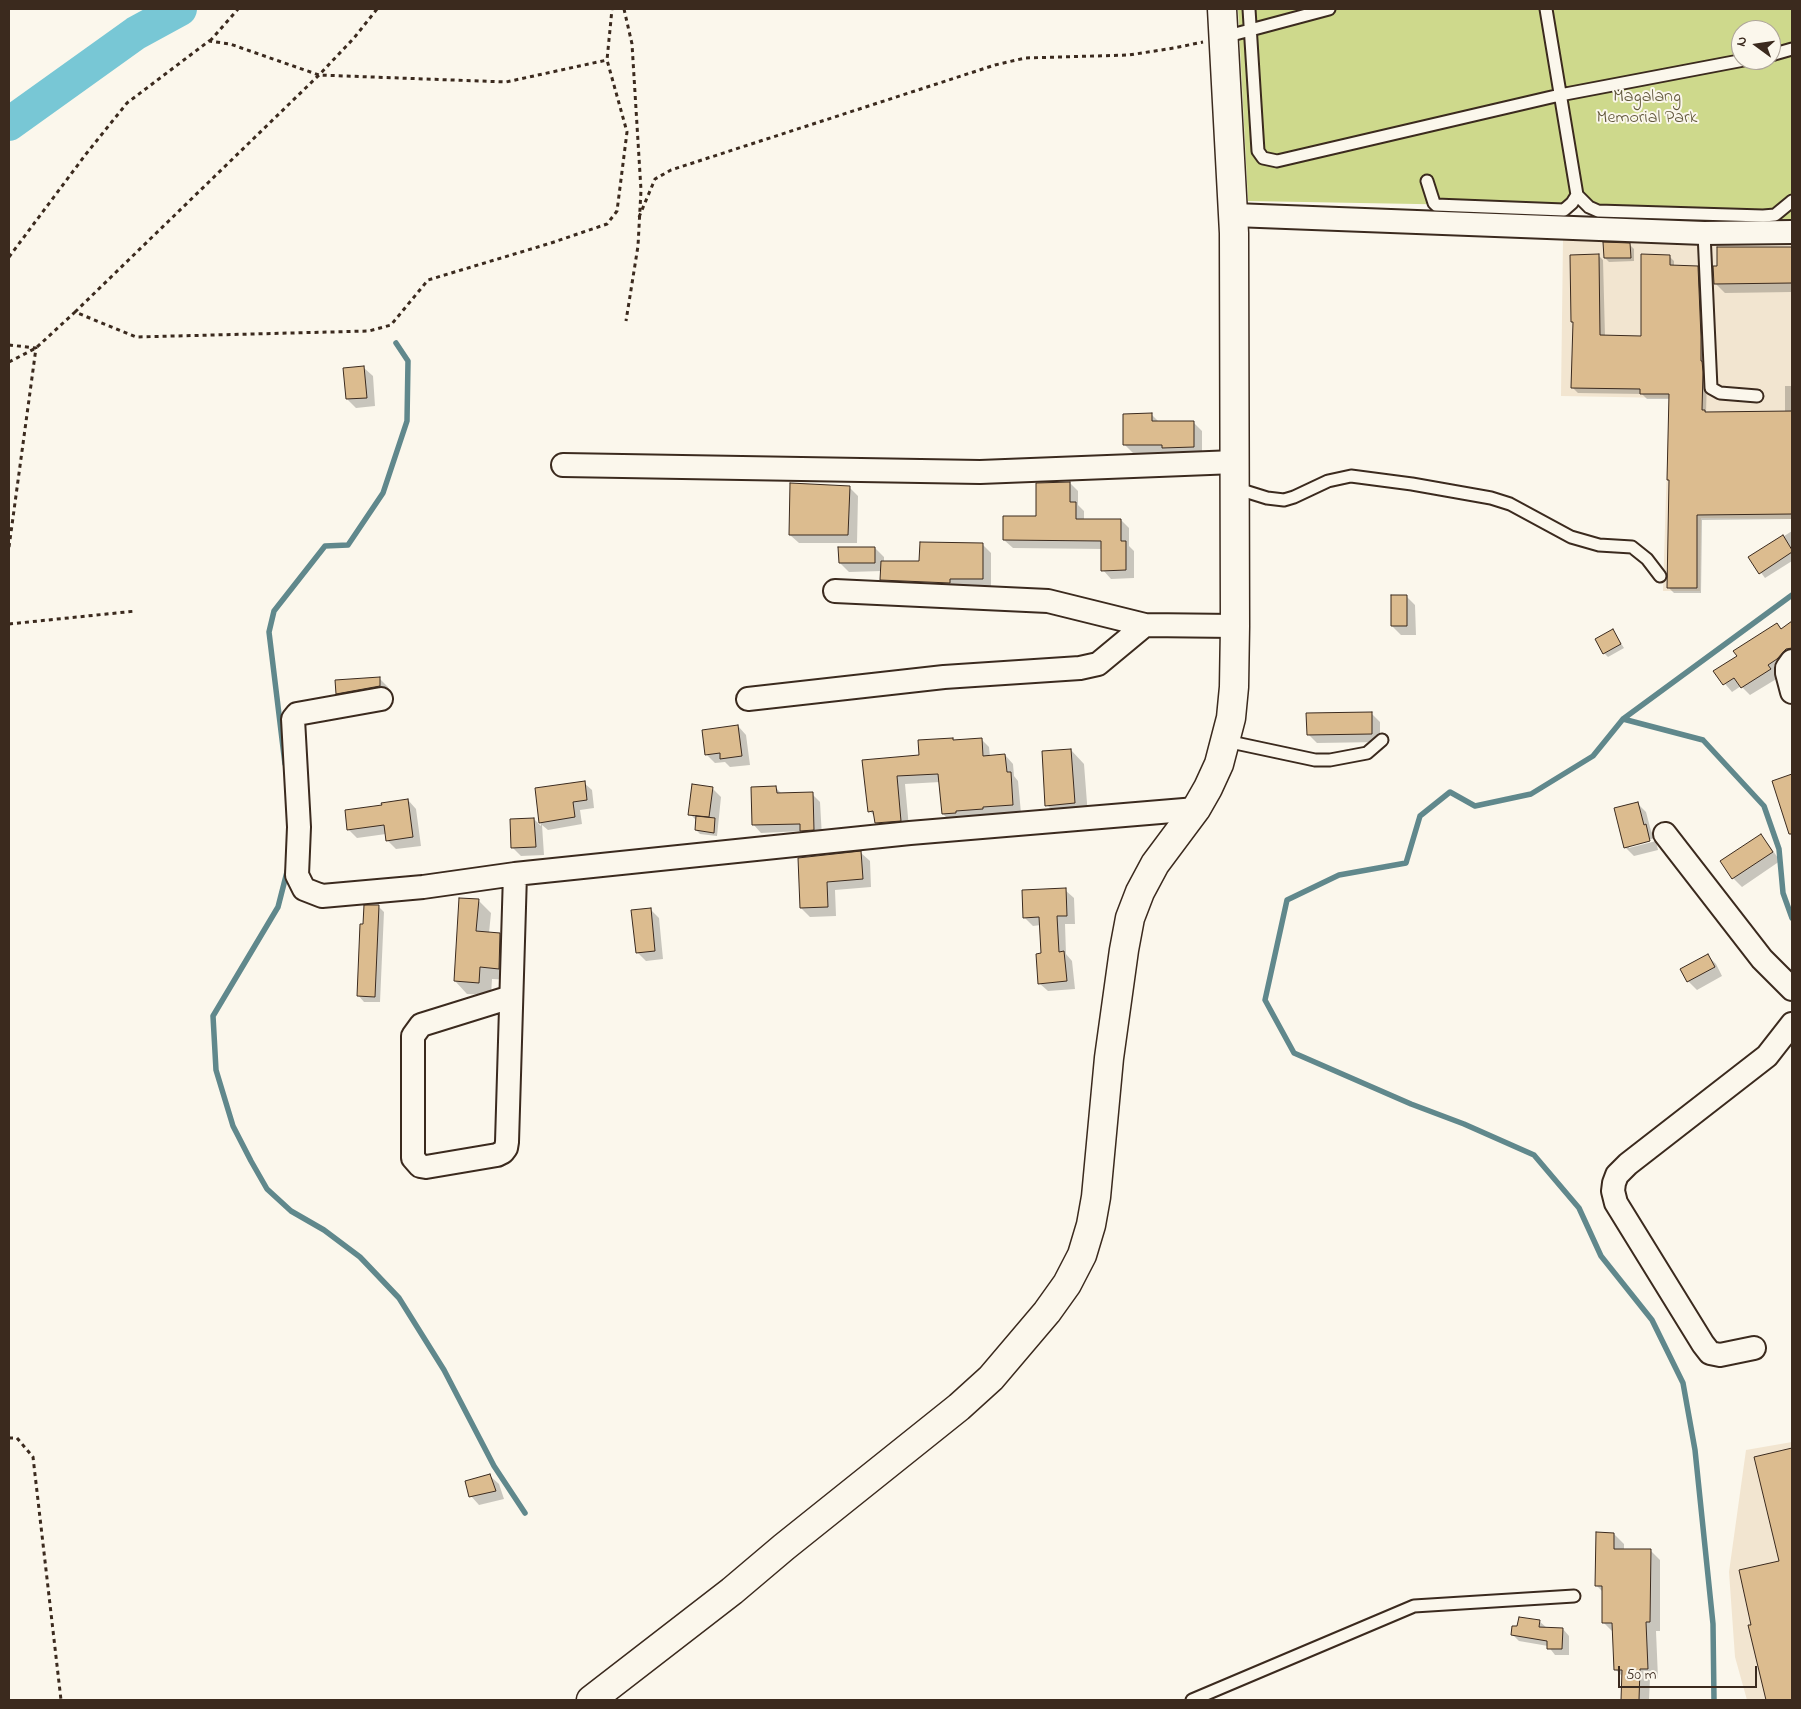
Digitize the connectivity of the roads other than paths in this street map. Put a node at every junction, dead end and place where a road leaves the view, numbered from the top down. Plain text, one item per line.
1 (1222, 9) edge
2 (1249, 9) edge
3 (1329, 9) edge
4 (1546, 9) edge
5 (1250, 29) junction
6 (1224, 37) junction
7 (1731, 62) edge
8 (1560, 95) junction
9 (1427, 181) dead end
10 (1577, 195) junction
11 (1792, 202) edge
12 (1234, 216) junction
13 (1792, 232) edge
14 (1704, 233) junction
15 (1757, 396) dead end
16 (563, 464) dead end
17 (1235, 475) junction
18 (1660, 576) dead end
19 (835, 591) dead end
20 (1145, 624) junction
21 (1235, 626) junction
22 (1792, 661) edge
23 (1792, 692) edge
24 (748, 699) dead end
25 (381, 700) dead end
26 (1382, 740) dead end
27 (1226, 741) junction
28 (1196, 809) junction
29 (1664, 834) dead end
30 (515, 874) junction
31 (1792, 989) edge
32 (511, 997) junction
33 (1792, 1024) edge
34 (1754, 1348) dead end
35 (1574, 1596) dead end
36 (591, 1700) edge
37 (1192, 1700) edge

1 - 6 street
2 - 5 lane
3 - 5 lane
4 - 8 lane
5 - 6 lane
5 - 8 lane
6 - 12 street
7 - 8 lane
8 - 10 lane
9 - 10 lane
10 - 11 lane
12 - 14 street
12 - 17 street
13 - 14 street
14 - 15 lane
16 - 17 street
17 - 18 lane
17 - 21 street
19 - 20 street
20 - 21 street
20 - 24 street
21 - 27 street
22 - 23 street
25 - 30 street
26 - 27 lane
27 - 28 street
28 - 30 street
28 - 36 street
29 - 31 street
30 - 32 street
32 - 32 street
33 - 34 street
35 - 37 lane

